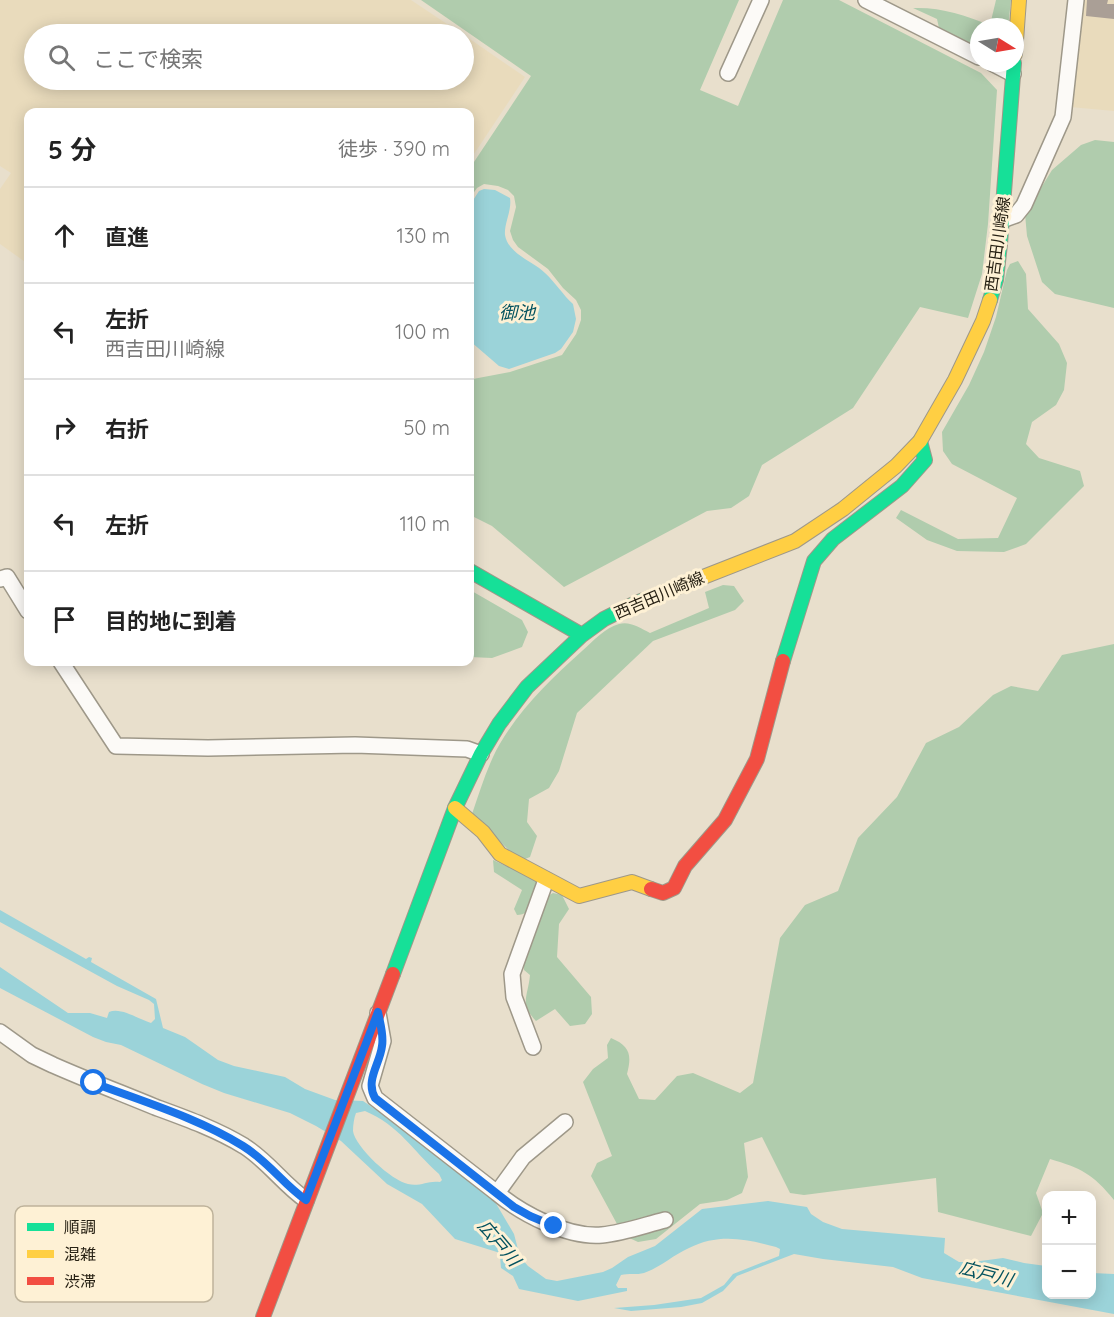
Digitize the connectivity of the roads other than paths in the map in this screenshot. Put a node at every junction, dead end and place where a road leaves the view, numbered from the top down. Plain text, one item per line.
1 (761, 0) edge
2 (866, 0) edge
3 (1019, 0) edge
4 (1076, 0) edge
5 (1018, 18) edge
6 (970, 52) edge
7 (1014, 72) edge
8 (728, 73) dead end
9 (1002, 220) junction
10 (920, 441) junction
11 (474, 572) edge
12 (0, 579) edge
13 (24, 605) edge
14 (582, 635) junction
15 (64, 666) edge
16 (481, 754) junction
17 (455, 808) junction
18 (546, 880) junction
19 (378, 1012) junction
20 (0, 1032) edge
21 (533, 1047) dead end
22 (566, 1122) dead end
23 (497, 1193) junction
24 (306, 1200) junction
25 (665, 1220) dead end
26 (263, 1317) edge

1 - 8 street
2 - 6 street
3 - 5 main road
4 - 9 street
7 - 9 main road, 西吉田川崎線
9 - 10 main road, 西吉田川崎線
10 - 14 main road, 西吉田川崎線
10 - 18 main road
11 - 14 main road
12 - 13 street
14 - 16 main road, 西吉田川崎線
15 - 16 street
16 - 17 main road, 西吉田川崎線
17 - 18 main road
17 - 19 main road, 西吉田川崎線
18 - 21 street
19 - 23 street
19 - 24 main road, 西吉田川崎線
20 - 24 street
22 - 23 street
23 - 25 street
24 - 26 main road, 西吉田川崎線

